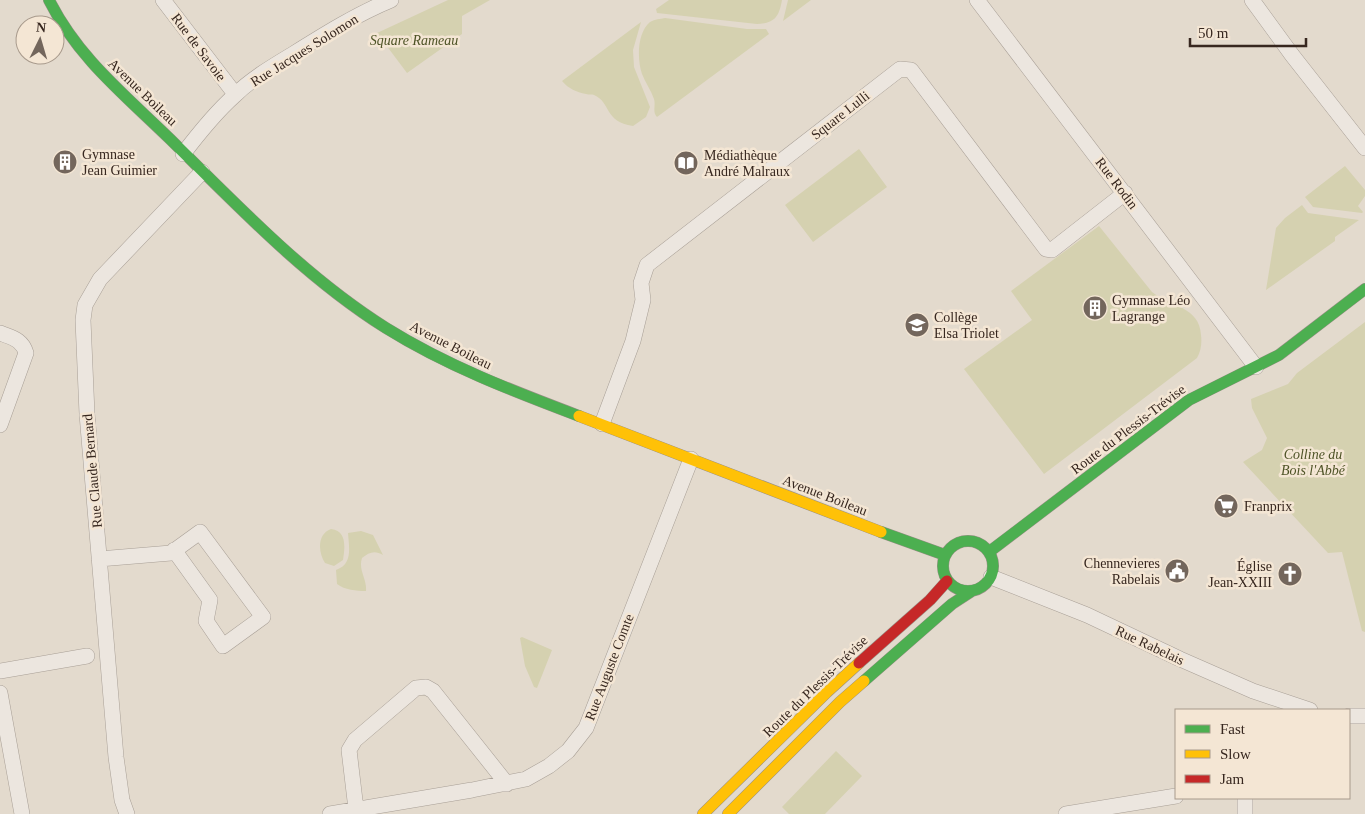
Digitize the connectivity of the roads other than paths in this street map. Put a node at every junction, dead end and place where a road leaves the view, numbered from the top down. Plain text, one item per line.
1 (49, 0) edge
2 (163, 0) edge
3 (391, 0) edge
4 (978, 0) edge
5 (1252, 0) edge
6 (235, 94) junction
7 (1365, 148) edge
8 (184, 154) junction
9 (202, 172) junction
10 (1125, 193) junction
11 (1365, 289) edge
12 (0, 333) edge
13 (1256, 366) junction
14 (602, 424) junction
15 (0, 425) edge
16 (691, 459) junction
17 (174, 550) junction
18 (990, 552) junction
19 (945, 555) junction
20 (99, 560) junction
21 (991, 577) junction
22 (947, 580) junction
23 (972, 591) junction
24 (87, 656) dead end
25 (0, 671) edge
26 (0, 693) edge
27 (1277, 705) edge
28 (1303, 709) edge
29 (1350, 716) edge
30 (1365, 716) edge
31 (507, 784) junction
32 (1175, 796) edge
33 (1244, 799) edge
34 (356, 810) junction
35 (22, 814) edge
36 (127, 814) edge
37 (330, 814) edge
38 (703, 814) edge
39 (728, 814) edge
40 (1066, 814) edge
41 (1245, 814) edge

1 - 8 main road, Avenue Boileau
2 - 6 street, Rue de Savoie
3 - 6 street, Rue Jacques Solomon
4 - 10 street, Rue Rodin
5 - 7 street
6 - 8 street, Rue Jacques Solomon
8 - 9 main road, Avenue Boileau
9 - 14 main road, Avenue Boileau
9 - 20 street, Rue Claude Bernard
10 - 13 street, Rue Rodin
10 - 14 street, Square Lulli
11 - 13 main road, Route du Plessis-Trévise
12 - 15 street
13 - 18 main road, Route du Plessis-Trévise
14 - 16 main road, Avenue Boileau
16 - 19 main road, Avenue Boileau
16 - 31 street, Rue Auguste Comte
17 - 17 street
17 - 20 street
18 - 19 main road
18 - 21 main road
19 - 22 main road
20 - 36 street, Rue Claude Bernard
21 - 23 main road
21 - 27 street, Rue Rabelais
22 - 23 main road
22 - 38 main road, Route du Plessis-Trévise
23 - 39 main road
24 - 25 street
26 - 35 street
27 - 28 street, Rue Rabelais
29 - 30 street
31 - 34 street, Rue Auguste Comte
31 - 34 street
32 - 40 street
33 - 41 street
34 - 37 street, Rue Auguste Comte

